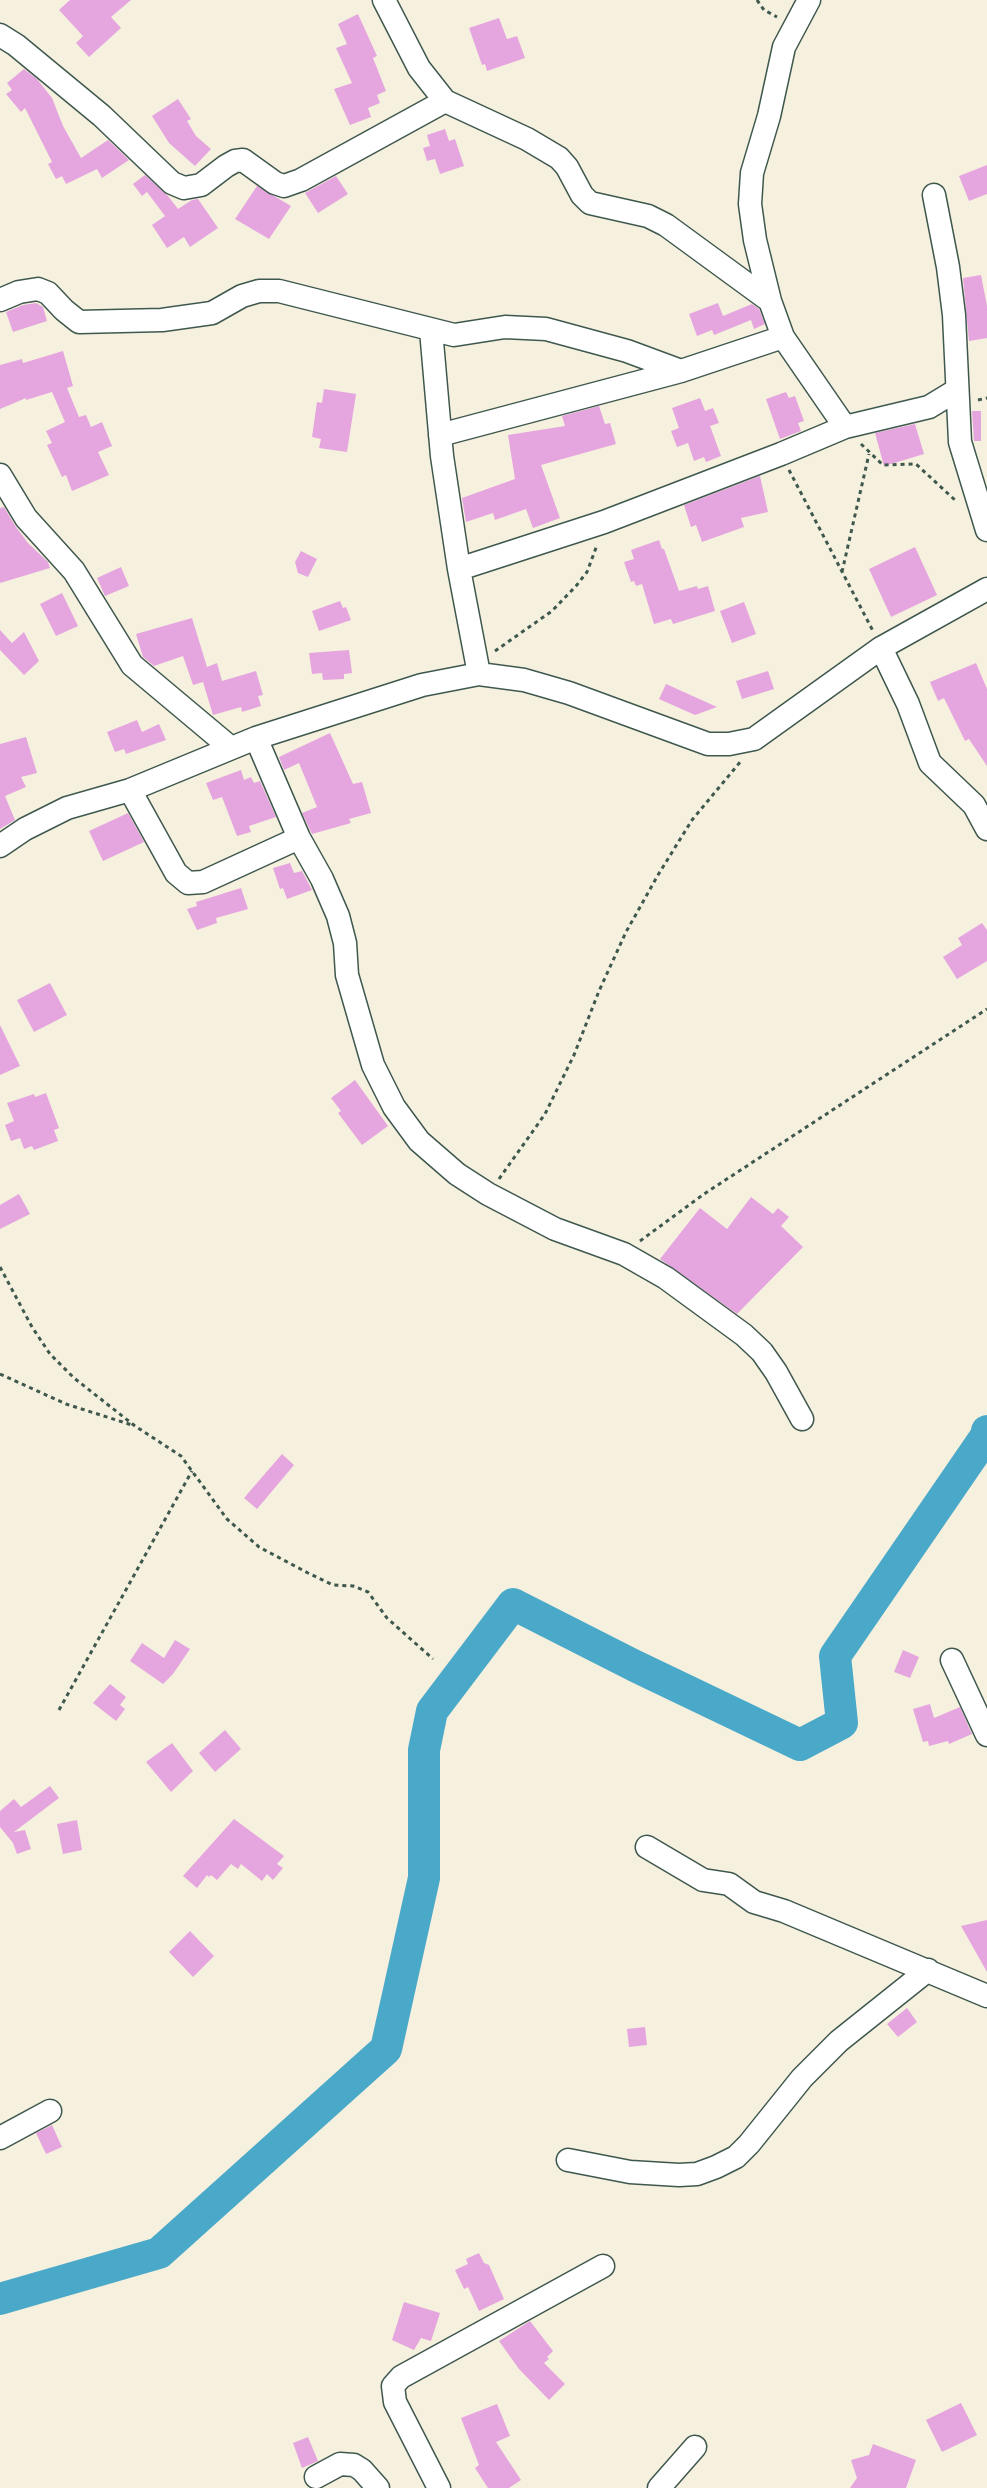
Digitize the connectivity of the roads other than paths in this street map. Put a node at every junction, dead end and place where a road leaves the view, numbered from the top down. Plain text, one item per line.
1 (384, 0) edge
2 (809, 0) edge
3 (0, 35) edge
4 (445, 101) junction
5 (934, 195) dead end
6 (0, 300) edge
7 (770, 301) junction
8 (431, 330) junction
9 (783, 337) junction
10 (681, 371) junction
11 (957, 390) junction
12 (845, 427) junction
13 (440, 434) junction
14 (0, 475) edge
15 (987, 530) edge
16 (459, 569) junction
17 (987, 588) edge
18 (881, 648) junction
19 (478, 669) junction
20 (256, 738) junction
21 (231, 748) junction
22 (130, 790) junction
23 (987, 829) edge
24 (299, 838) junction
25 (0, 846) edge
26 (802, 1419) dead end
27 (952, 1660) dead end
28 (987, 1735) edge
29 (647, 1847) dead end
30 (928, 1970) junction
31 (987, 1996) edge
32 (50, 2111) dead end
33 (0, 2138) edge
34 (568, 2160) dead end
35 (603, 2266) dead end
36 (695, 2447) dead end
37 (316, 2476) dead end
38 (378, 2488) edge
39 (438, 2488) edge
40 (659, 2488) edge

1 - 4 street
2 - 7 street
3 - 4 street
4 - 7 street
5 - 11 street
6 - 8 street
7 - 9 street
8 - 10 street
8 - 13 street
9 - 10 street
9 - 12 street
10 - 13 street
11 - 12 street
11 - 15 street
12 - 16 street
13 - 16 street
14 - 21 street
16 - 19 street
17 - 18 street
18 - 19 street
18 - 23 street
19 - 20 street
20 - 21 street
20 - 24 street
21 - 22 street
22 - 24 street
22 - 25 street
24 - 26 street
27 - 28 street
29 - 30 street
30 - 31 street
30 - 34 street
32 - 33 street
35 - 39 street
36 - 40 street
37 - 38 street

